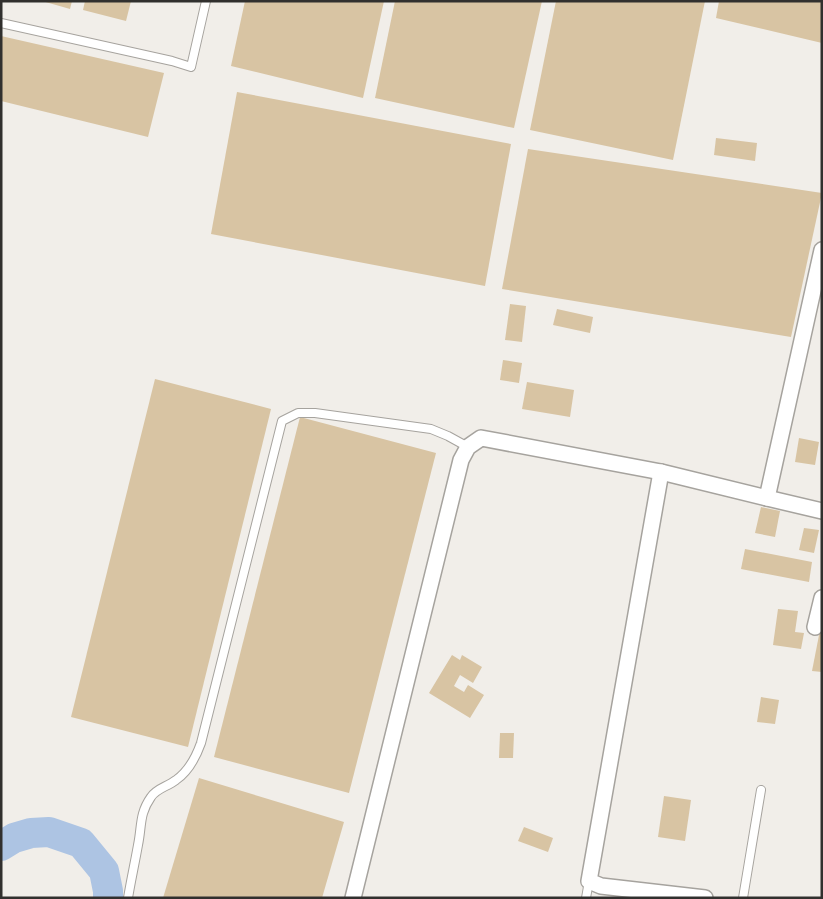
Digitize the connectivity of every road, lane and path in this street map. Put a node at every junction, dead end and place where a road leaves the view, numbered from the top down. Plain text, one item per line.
1 (206, 1) edge
2 (1, 23) edge
3 (822, 250) edge
4 (468, 447) junction
5 (661, 472) junction
6 (767, 498) junction
7 (822, 511) edge
8 (822, 598) edge
9 (815, 628) dead end
10 (761, 790) dead end
11 (589, 881) junction
12 (128, 898) edge
13 (353, 898) edge
14 (586, 898) edge
15 (705, 898) edge
16 (743, 898) edge

1 - 2 lane
3 - 6 street
4 - 5 street
4 - 12 lane
4 - 13 street
5 - 6 street
5 - 11 street
6 - 7 street
8 - 9 street
10 - 16 lane
11 - 14 lane
11 - 15 street

